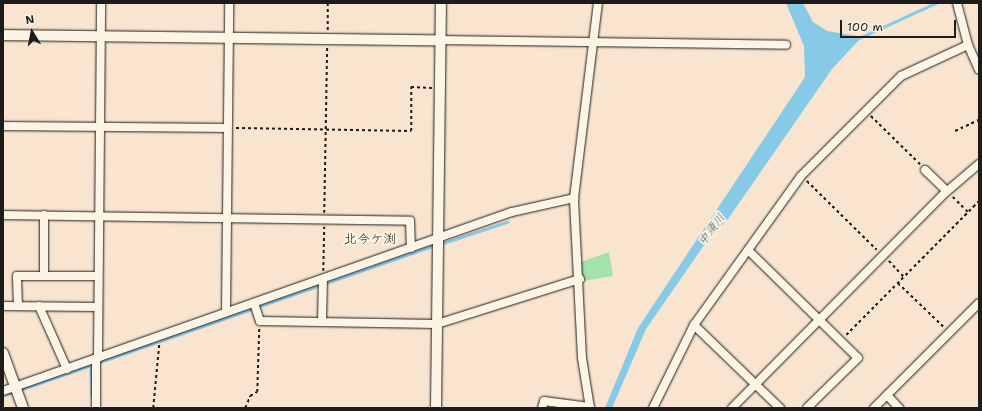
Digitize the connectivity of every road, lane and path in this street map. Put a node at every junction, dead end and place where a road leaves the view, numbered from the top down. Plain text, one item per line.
1 (101, 3) edge
2 (230, 3) edge
3 (328, 3) edge
4 (441, 3) edge
5 (598, 3) edge
6 (957, 3) edge
7 (3, 35) edge
8 (101, 36) junction
9 (230, 38) junction
10 (328, 39) junction
11 (440, 40) junction
12 (592, 42) junction
13 (786, 45) dead end
14 (968, 46) junction
15 (976, 58) edge
16 (979, 70) edge
17 (440, 88) junction
18 (866, 111) junction
19 (979, 120) edge
20 (3, 126) edge
21 (100, 126) junction
22 (228, 128) junction
23 (325, 130) junction
24 (955, 131) dead end
25 (979, 164) edge
26 (925, 170) joint
27 (802, 176) junction
28 (947, 191) junction
29 (574, 198) junction
30 (979, 200) edge
31 (968, 212) junction
32 (3, 215) edge
33 (44, 215) junction
34 (98, 216) junction
35 (226, 218) junction
36 (324, 219) junction
37 (438, 238) junction
38 (411, 248) junction
39 (748, 250) junction
40 (883, 256) junction
41 (44, 276) junction
42 (97, 276) junction
43 (905, 277) junction
44 (323, 279) junction
45 (580, 279) junction
46 (898, 283) junction
47 (254, 303) junction
48 (979, 303) edge
49 (3, 306) edge
50 (18, 306) junction
51 (39, 306) junction
52 (96, 307) junction
53 (226, 312) junction
54 (819, 320) junction
55 (260, 321) junction
56 (322, 322) junction
57 (437, 324) junction
58 (694, 325) junction
59 (950, 333) junction
60 (160, 336) junction
61 (840, 341) junction
62 (3, 353) edge
63 (97, 359) junction
64 (67, 369) junction
65 (756, 384) junction
66 (17, 386) junction
67 (3, 391) edge
68 (887, 395) junction
69 (23, 408) edge
70 (96, 408) edge
71 (153, 408) edge
72 (246, 408) edge
73 (436, 408) edge
74 (542, 408) edge
75 (590, 408) edge
76 (653, 408) edge
77 (732, 408) edge
78 (780, 408) edge
79 (807, 408) edge
80 (874, 408) edge
81 (899, 408) edge

1 - 8 street
2 - 9 street
3 - 10 path
4 - 11 street
5 - 12 street
6 - 14 street
7 - 8 street
8 - 9 street
8 - 21 street
9 - 10 street
9 - 22 street
10 - 11 street
10 - 23 path
11 - 12 street
11 - 17 street
12 - 13 street
12 - 29 street
14 - 15 street
14 - 18 street
15 - 16 street
17 - 23 path
17 - 37 street
18 - 26 path
18 - 27 street
19 - 24 path
20 - 21 street
21 - 22 street
21 - 34 street
22 - 23 path
22 - 35 street
23 - 36 path
25 - 28 street
26 - 28 street
27 - 39 street
27 - 40 path
28 - 31 path
28 - 40 street
29 - 37 street
29 - 45 street
30 - 31 path
31 - 43 path
32 - 33 street
33 - 34 street
33 - 41 street
34 - 35 street
34 - 42 street
35 - 36 street
35 - 53 street
36 - 38 street
36 - 44 path
37 - 38 street
37 - 57 street
38 - 44 street
39 - 54 street
39 - 58 street
40 - 43 path
40 - 54 street
41 - 42 street
41 - 50 street
42 - 52 street
43 - 46 path
44 - 47 street
44 - 56 street
45 - 57 street
45 - 75 street
46 - 59 path
46 - 61 path
47 - 53 street
47 - 55 street
48 - 59 street
49 - 50 street
50 - 51 street
51 - 52 street
51 - 64 street
52 - 63 street
53 - 60 street
54 - 61 street
54 - 65 street
55 - 56 street
55 - 72 path
56 - 57 street
57 - 73 street
58 - 65 street
58 - 76 street
59 - 68 street
60 - 63 street
60 - 71 path
61 - 79 street
62 - 66 street
63 - 64 street
63 - 70 street
64 - 66 street
65 - 77 street
65 - 78 street
66 - 67 street
66 - 69 street
68 - 80 street
68 - 81 street
74 - 75 street

